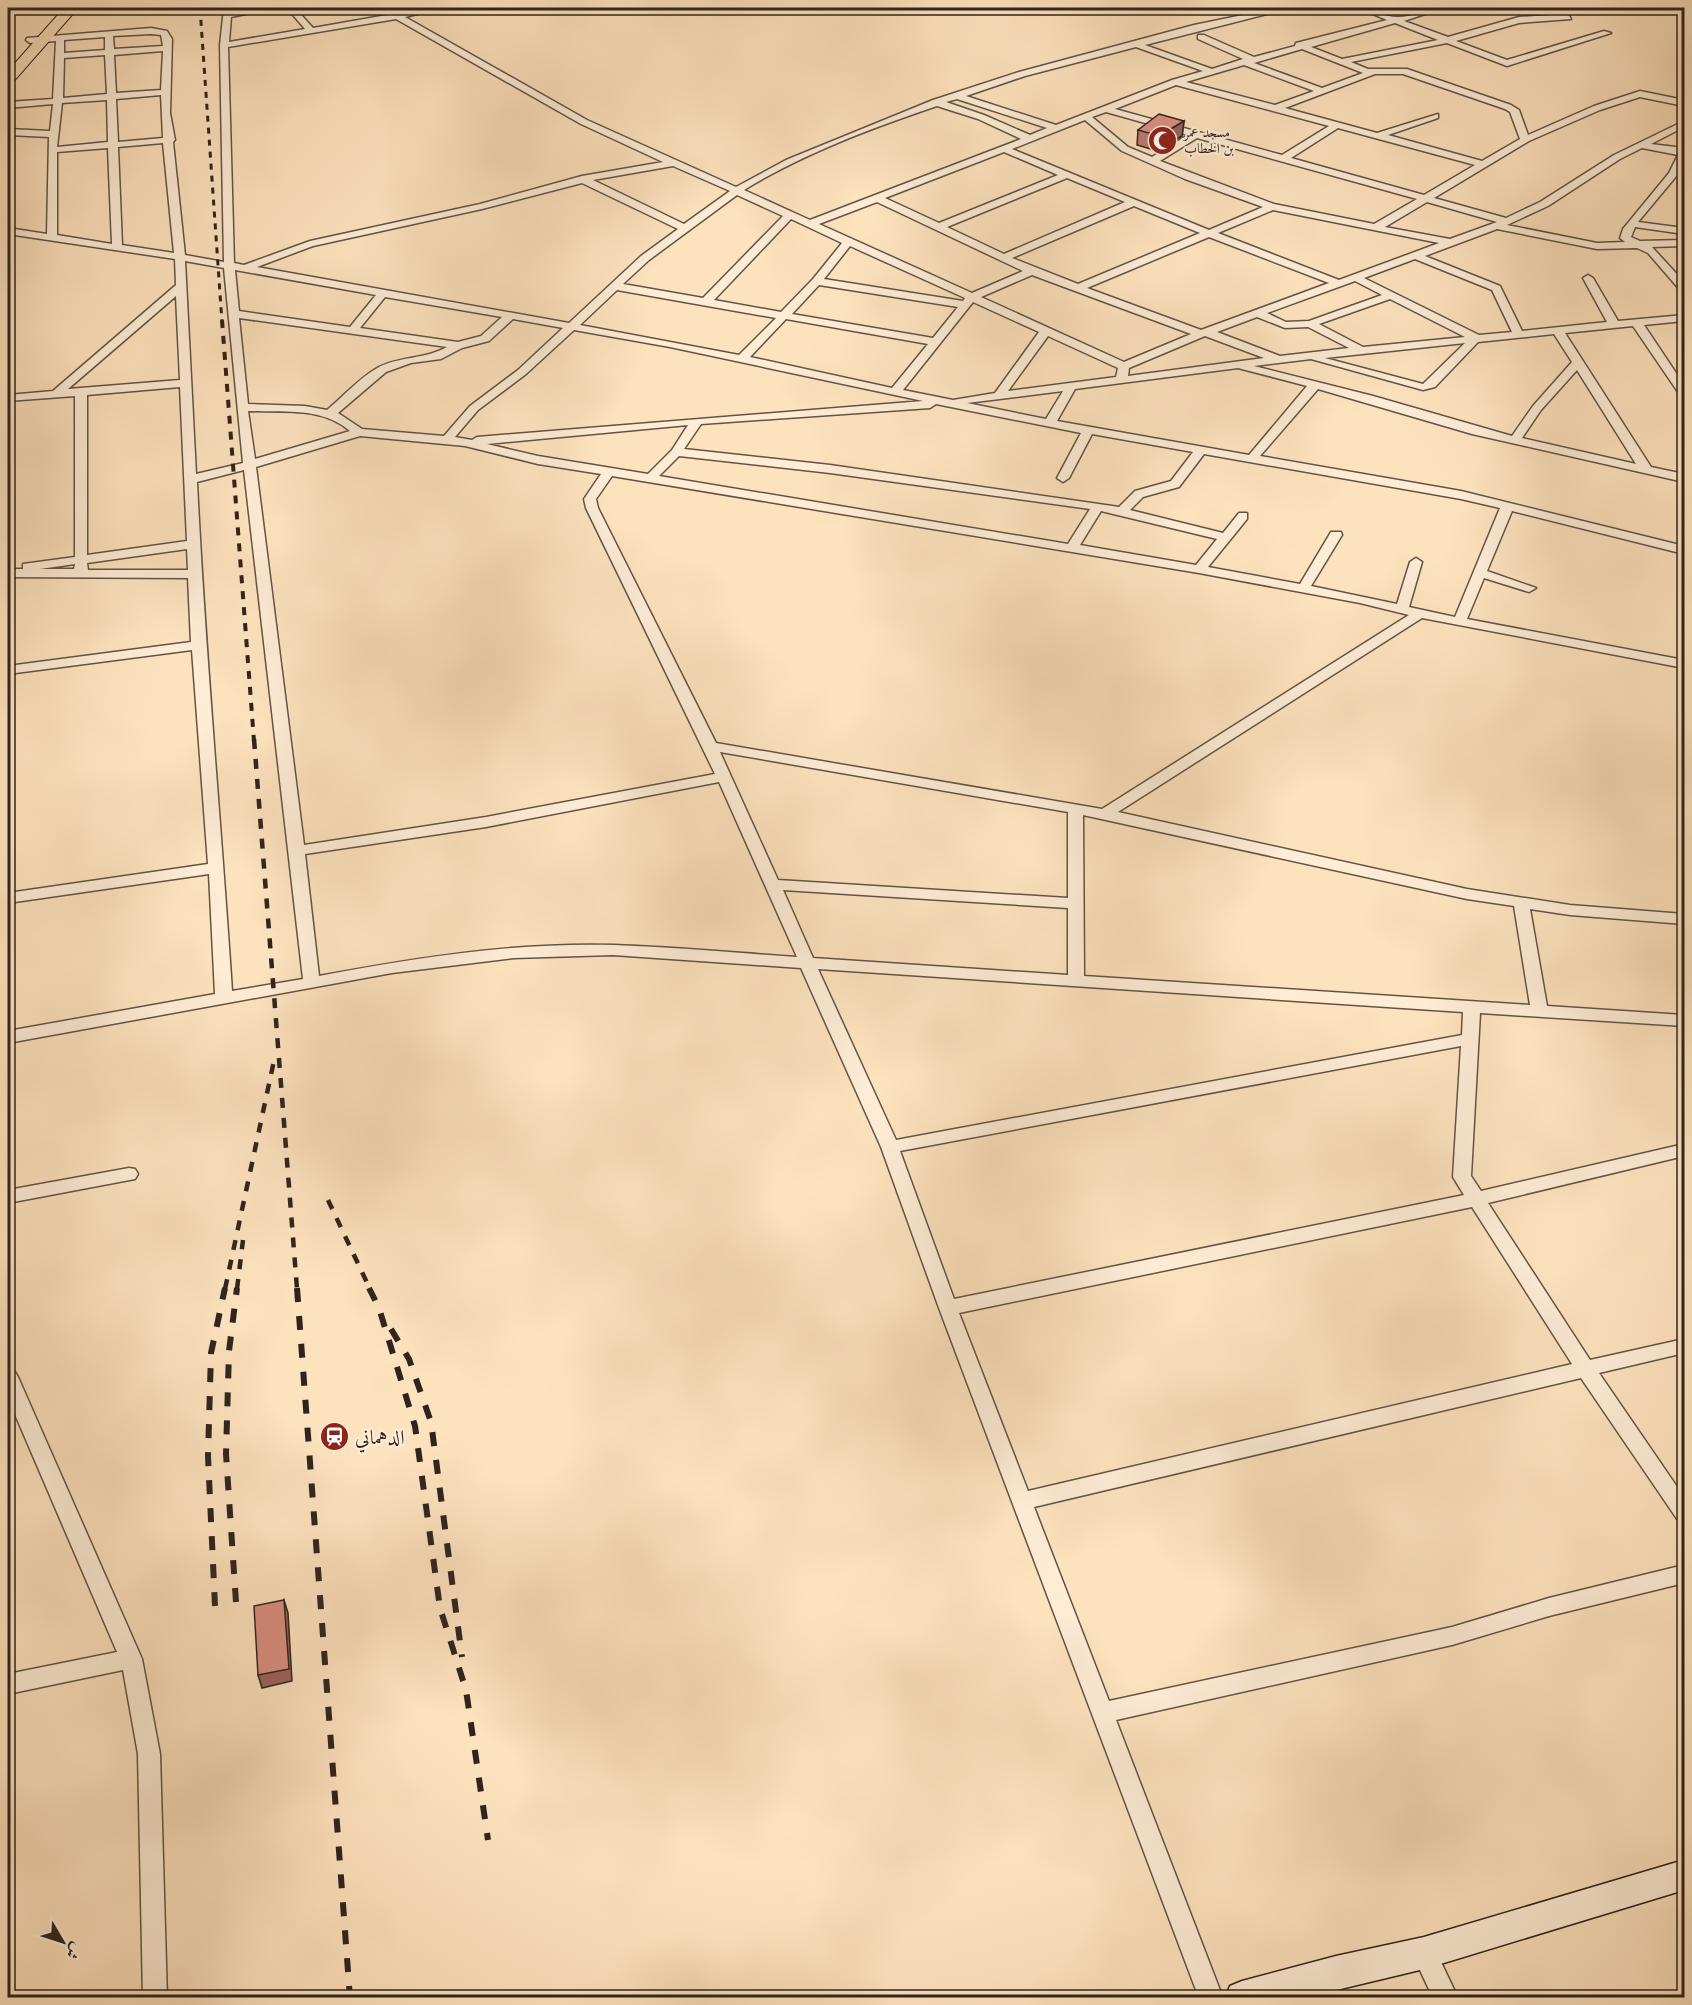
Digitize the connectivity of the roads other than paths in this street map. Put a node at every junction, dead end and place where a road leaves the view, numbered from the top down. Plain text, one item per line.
1 (60, 8) edge
2 (71, 8) edge
3 (271, 8) edge
4 (291, 8) edge
5 (387, 8) edge
6 (438, 8) edge
7 (1287, 8) edge
8 (1363, 8) edge
9 (1438, 8) edge
10 (228, 11) edge
11 (397, 16) junction
12 (1568, 17) dead end
13 (1394, 20) junction
14 (311, 31) junction
15 (1607, 33) dead end
16 (109, 34) junction
17 (1201, 37) dead end
18 (60, 39) junction
19 (36, 40) junction
20 (1445, 41) junction
21 (224, 45) junction
22 (1138, 45) junction
23 (1299, 45) junction
24 (167, 48) junction
25 (111, 52) junction
26 (61, 56) junction
27 (1246, 60) junction
28 (1344, 61) junction
29 (8, 64) edge
30 (1210, 71) junction
31 (1370, 71) junction
32 (8, 79) edge
33 (1175, 82) junction
34 (1322, 91) junction
35 (167, 92) junction
36 (112, 96) junction
37 (958, 96) junction
38 (58, 101) junction
39 (936, 102) junction
40 (1684, 103) edge
41 (8, 105) edge
42 (1105, 109) junction
43 (1274, 109) junction
44 (1435, 116) dead end
45 (1086, 117) junction
46 (1684, 124) edge
47 (1336, 125) junction
48 (1056, 129) junction
49 (12, 132) edge
50 (53, 134) junction
51 (1197, 134) junction
52 (1377, 136) junction
53 (1030, 139) junction
54 (170, 140) junction
55 (1525, 140) junction
56 (8, 143) edge
57 (113, 145) junction
58 (1640, 145) junction
59 (1005, 149) junction
60 (52, 150) junction
61 (1684, 155) edge
62 (1284, 158) junction
63 (1154, 160) junction
64 (673, 162) junction
65 (1484, 164) junction
66 (1068, 174) junction
67 (1680, 174) edge
68 (582, 179) junction
69 (738, 192) junction
70 (1425, 197) junction
71 (877, 198) junction
72 (1135, 202) junction
73 (1272, 207) junction
74 (790, 215) junction
75 (1501, 223) junction
76 (810, 224) junction
77 (1634, 224) junction
78 (941, 226) junction
79 (1377, 227) junction
80 (686, 229) junction
81 (8, 231) edge
82 (1684, 231) edge
83 (1210, 234) junction
84 (52, 238) junction
85 (848, 242) junction
86 (1452, 243) junction
87 (1684, 243) edge
88 (1636, 245) junction
89 (117, 248) junction
90 (1416, 256) junction
91 (180, 257) junction
92 (1004, 258) junction
93 (229, 266) junction
94 (246, 268) junction
95 (1032, 271) junction
96 (1356, 278) junction
97 (1588, 278) dead end
98 (817, 281) junction
99 (1340, 284) junction
100 (181, 286) junction
101 (613, 286) junction
102 (1078, 288) junction
103 (1684, 288) edge
104 (382, 294) junction
105 (1392, 296) junction
106 (706, 302) junction
107 (968, 302) junction
108 (234, 314) junction
109 (1259, 314) junction
110 (510, 316) junction
111 (784, 316) junction
112 (1684, 318) edge
113 (1636, 322) junction
114 (1310, 324) junction
115 (1614, 325) junction
116 (568, 327) junction
117 (354, 329) junction
118 (1557, 330) junction
119 (1045, 332) junction
120 (1204, 333) junction
121 (1518, 334) junction
122 (1476, 338) junction
123 (936, 342) junction
124 (458, 345) junction
125 (1362, 351) junction
126 (1307, 356) junction
127 (743, 358) junction
128 (1278, 360) junction
129 (1577, 363) junction
130 (1236, 365) junction
131 (1124, 366) junction
132 (1122, 378) junction
133 (184, 383) junction
134 (1072, 385) junction
135 (1313, 387) junction
136 (895, 392) junction
137 (81, 393) junction
138 (1684, 393) edge
139 (1000, 394) junction
140 (55, 395) junction
141 (8, 398) edge
142 (948, 402) junction
143 (242, 407) junction
144 (331, 413) junction
145 (697, 421) junction
146 (1050, 423) junction
147 (1088, 430) junction
148 (359, 432) junction
149 (1515, 440) junction
150 (446, 441) junction
151 (465, 442) junction
152 (1202, 448) junction
153 (676, 452) junction
154 (1253, 457) junction
155 (250, 465) junction
156 (1646, 470) junction
157 (608, 472) junction
158 (651, 478) junction
159 (1063, 478) dead end
160 (1684, 478) edge
161 (192, 479) junction
162 (1508, 505) junction
163 (1098, 506) junction
164 (1121, 512) junction
165 (1243, 516) dead end
166 (1336, 535) dead end
167 (1225, 537) junction
168 (193, 544) junction
169 (1071, 549) junction
170 (1684, 549) edge
171 (1416, 562) dead end
172 (82, 567) junction
173 (1199, 569) junction
174 (1478, 572) junction
175 (9, 573) edge
176 (195, 574) junction
177 (1529, 588) dead end
178 (1303, 589) junction
179 (1402, 609) junction
180 (1420, 614) junction
181 (1459, 622) junction
182 (198, 645) junction
183 (1684, 664) edge
184 (8, 670) edge
185 (710, 746) junction
186 (723, 777) junction
187 (1075, 810) junction
188 (1105, 814) junction
189 (295, 850) junction
190 (217, 868) junction
191 (773, 885) junction
192 (8, 898) edge
193 (1073, 903) junction
194 (1521, 903) junction
195 (1684, 919) edge
196 (809, 963) junction
197 (1076, 982) junction
198 (312, 984) junction
199 (224, 1000) junction
200 (1472, 1005) junction
201 (1539, 1010) junction
202 (1684, 1021) edge
203 (8, 1037) edge
204 (1470, 1039) junction
205 (890, 1147) junction
206 (1684, 1150) edge
207 (129, 1174) dead end
208 (8, 1197) edge
209 (1476, 1199) junction
210 (948, 1308) junction
211 (1684, 1346) edge
212 (1585, 1368) junction
213 (8, 1377) edge
214 (1022, 1501) junction
215 (1684, 1514) edge
216 (1684, 1574) edge
217 (132, 1659) junction
218 (8, 1684) edge
219 (1102, 1713) junction
220 (1684, 1875) edge
221 (1424, 1953) junction
222 (155, 1998) edge
223 (1211, 1998) edge
224 (1242, 1998) edge
225 (1446, 1998) edge

1 - 19 main road
2 - 19 main road
3 - 10 street
4 - 14 street
5 - 11 street
6 - 11 street
7 - 22 street
8 - 13 street
9 - 13 street
10 - 21 street
11 - 14 street
11 - 64 street
12 - 20 street
13 - 20 street
13 - 23 street
14 - 21 street
15 - 20 street
16 - 18 street
16 - 24 street
16 - 25 street
17 - 27 street
18 - 19 street
18 - 26 street
19 - 29 main road
19 - 32 main road
20 - 28 street
21 - 93 street
22 - 30 street
22 - 37 street
23 - 27 street
23 - 28 street
24 - 25 street
24 - 35 street
25 - 26 street
25 - 36 street
26 - 38 street
27 - 30 street
27 - 34 street
28 - 31 street
30 - 33 street
31 - 34 street
31 - 55 street
33 - 42 street
33 - 43 street
34 - 43 street
35 - 36 street
35 - 54 street
36 - 38 street
36 - 57 street
37 - 39 street
37 - 48 street
38 - 41 street
38 - 50 street
39 - 53 street
39 - 69 street
40 - 55 street
42 - 45 street
42 - 51 street
43 - 47 street
44 - 52 street
45 - 48 street
45 - 63 street
46 - 58 street
47 - 52 street
47 - 62 street
48 - 53 street
49 - 50 street
49 - 56 street
50 - 60 street
51 - 62 street
51 - 63 street
52 - 65 street
53 - 59 street
54 - 57 street
54 - 91 street
55 - 65 street
57 - 60 street
57 - 89 street
58 - 61 street
58 - 75 street
59 - 66 street
59 - 71 street
60 - 84 street
61 - 67 street
62 - 70 street
63 - 73 street
64 - 68 street
64 - 69 street
65 - 70 street
66 - 72 street
66 - 78 street
67 - 77 street
68 - 80 street
68 - 94 street
69 - 74 street
69 - 80 street
70 - 75 street
70 - 79 street
71 - 76 street
71 - 78 street
72 - 83 street
72 - 92 street
73 - 79 street
73 - 83 street
74 - 76 street
74 - 106 street
75 - 86 street
75 - 88 street
76 - 85 street
77 - 82 street
77 - 88 street
78 - 92 street
79 - 86 street
80 - 101 street
81 - 84 street
83 - 99 street
83 - 102 street
84 - 89 street
85 - 98 street
85 - 107 street
86 - 90 street
87 - 88 street
88 - 103 street
89 - 91 street
90 - 96 street
90 - 121 street
91 - 93 street
91 - 100 street
92 - 95 street
93 - 94 street
93 - 108 street
94 - 104 street
95 - 102 street
95 - 107 street
96 - 99 street
96 - 105 street
97 - 115 street
98 - 107 street
98 - 111 street
99 - 109 street
100 - 133 street
100 - 140 street
101 - 106 street
101 - 116 street
102 - 120 street
104 - 110 street
104 - 117 street
105 - 114 street
105 - 122 street
106 - 111 street
107 - 119 street
107 - 123 street
108 - 117 street
108 - 143 street
109 - 114 street
109 - 120 street
110 - 116 street
110 - 124 street
111 - 123 street
111 - 127 street
112 - 113 street
113 - 115 street
113 - 138 street
114 - 125 street
115 - 118 street
116 - 127 street
116 - 150 street
117 - 124 street
118 - 121 street
118 - 129 street
119 - 131 street
119 - 139 street
120 - 128 street
120 - 131 street
121 - 122 street
122 - 125 street
122 - 126 street
123 - 136 street
124 - 144 street
125 - 126 street
126 - 128 street
127 - 136 street
128 - 130 street
129 - 149 street
129 - 156 street
130 - 132 street
130 - 135 street
131 - 132 street
132 - 134 street
133 - 137 street
133 - 161 street
134 - 139 street
134 - 146 street
135 - 149 street
135 - 154 street
136 - 142 street
137 - 140 street
137 - 172 street
139 - 142 street
140 - 141 street
142 - 145 street
142 - 146 street
143 - 144 street
143 - 155 street
144 - 148 street
145 - 151 street
145 - 153 street
146 - 147 street
147 - 152 street
147 - 159 street
148 - 150 street
148 - 155 street
149 - 156 street
150 - 151 street
151 - 157 street
152 - 154 street
152 - 164 street
153 - 158 street
153 - 163 street
154 - 162 street
155 - 161 street
155 - 189 street
156 - 160 street
157 - 158 street
157 - 185 street
158 - 169 street
161 - 168 street
162 - 170 street
162 - 174 street
163 - 164 street
163 - 169 street
164 - 167 street
165 - 167 street
166 - 178 street
167 - 173 street
168 - 172 street
168 - 176 street
169 - 173 street
171 - 179 street
172 - 175 street
172 - 176 street
173 - 178 street
174 - 177 street
174 - 181 street
176 - 182 street
178 - 179 street
179 - 180 street
180 - 181 street
180 - 188 street
181 - 183 street
182 - 184 street
182 - 190 street
185 - 186 street
185 - 187 street
186 - 189 street
186 - 191 street
187 - 188 street
187 - 193 street
188 - 194 street
189 - 198 street
190 - 192 street
190 - 199 street
191 - 193 street
191 - 196 street
193 - 197 street
194 - 195 street
194 - 201 street
196 - 197 street
196 - 198 street
196 - 205 street
197 - 200 street
198 - 199 street
199 - 203 street
200 - 201 street
200 - 204 street
201 - 202 street
204 - 205 street
204 - 209 street
205 - 210 street
206 - 209 street
207 - 208 street
209 - 210 street
209 - 212 street
210 - 214 street
211 - 212 street
212 - 214 street
212 - 215 street
213 - 217 street
214 - 219 street
216 - 219 street
217 - 218 street
217 - 222 street
219 - 223 street
220 - 221 main road
221 - 224 main road
221 - 225 street

